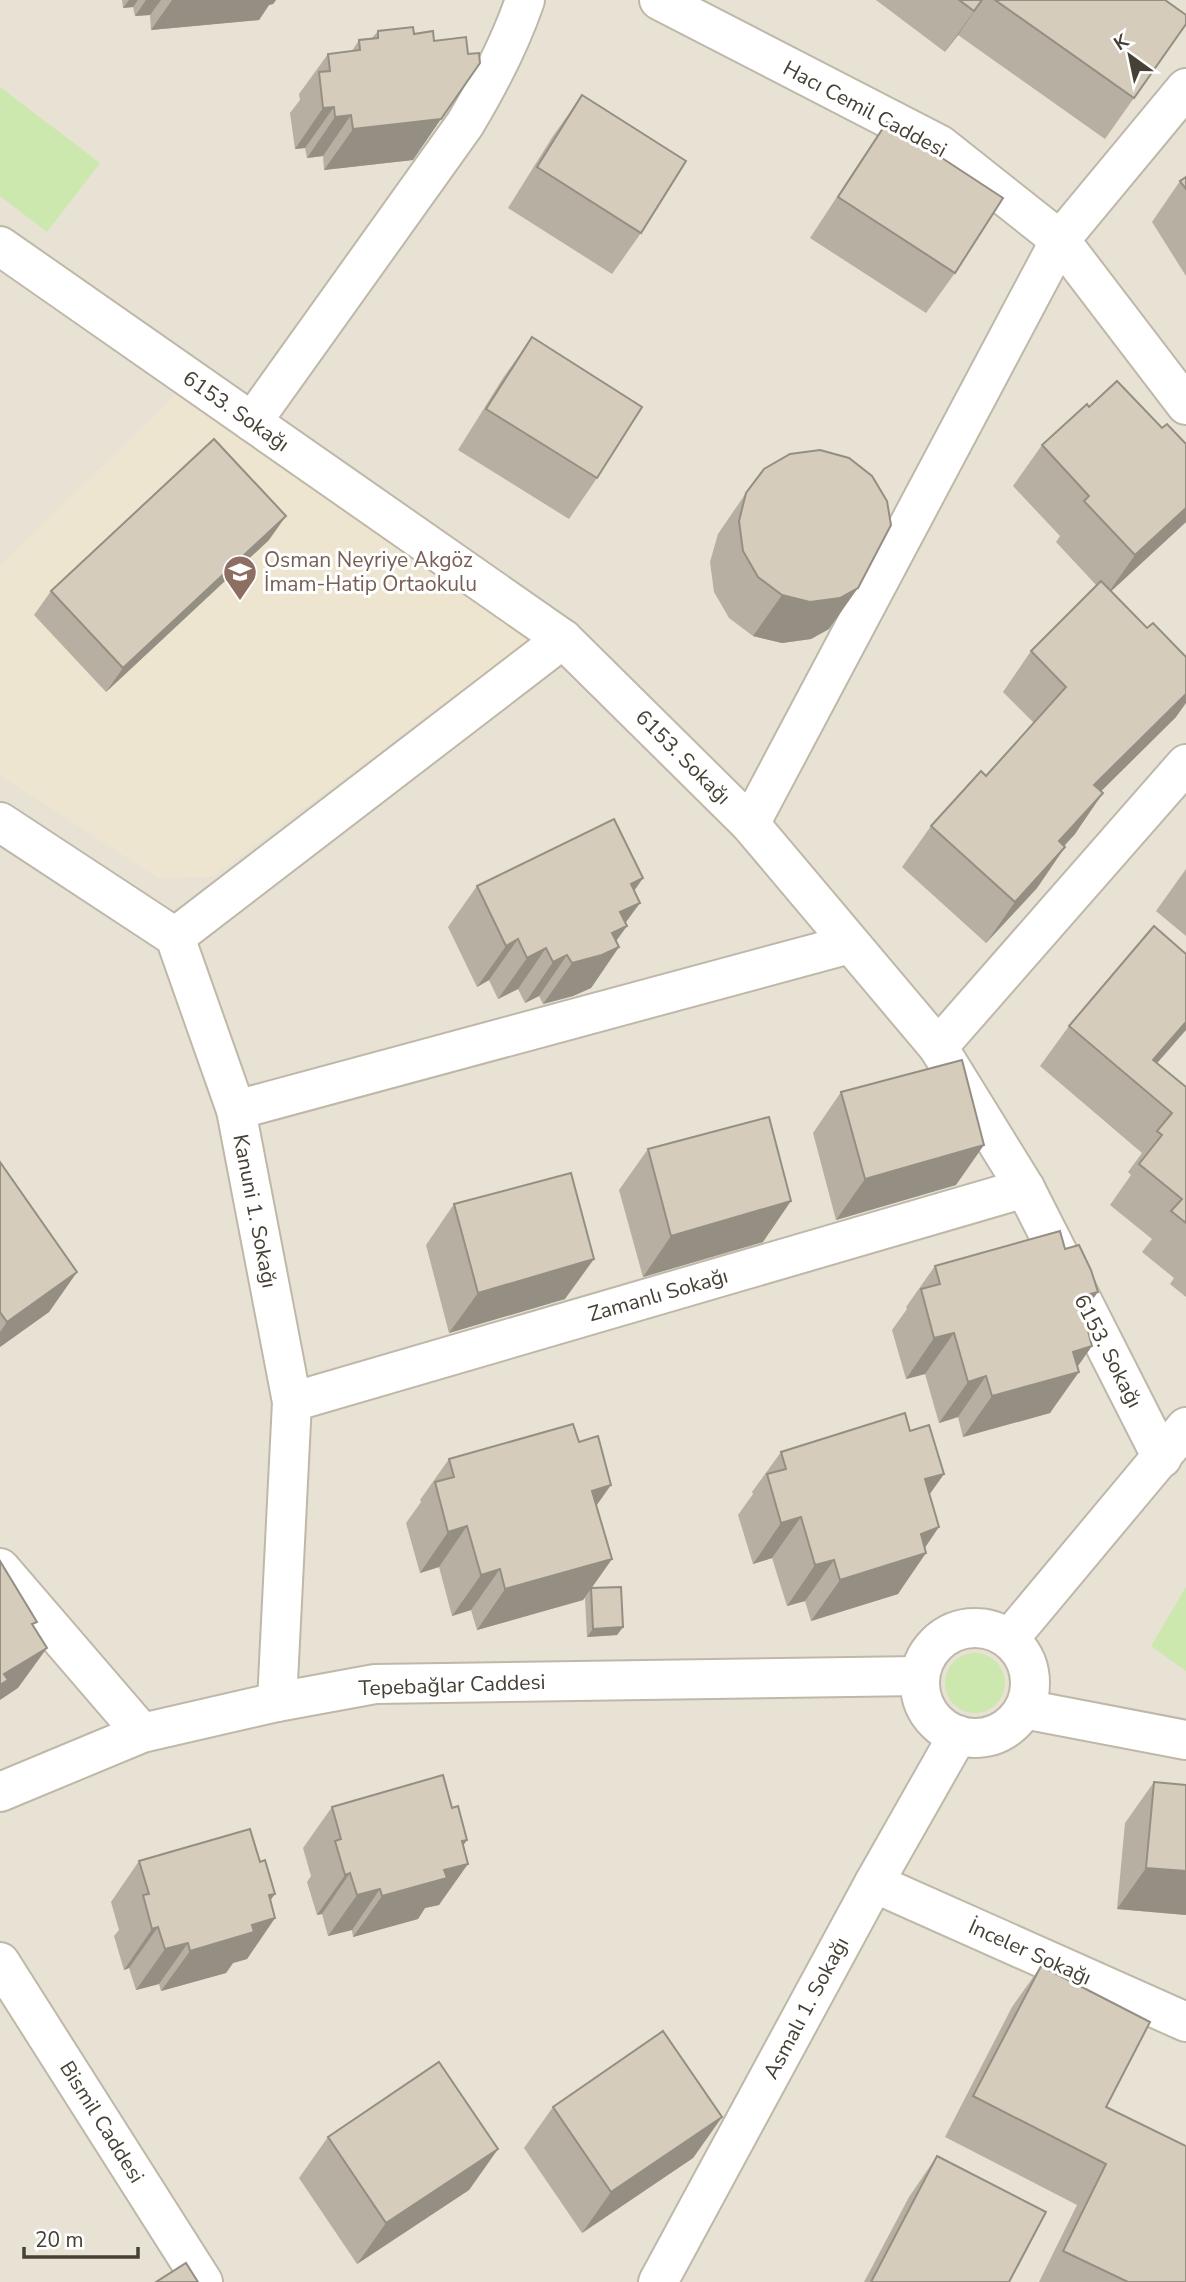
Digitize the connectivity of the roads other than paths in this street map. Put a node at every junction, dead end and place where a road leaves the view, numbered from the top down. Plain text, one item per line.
1 (525, 0) edge
2 (659, 0) edge
3 (1181, 104) edge
4 (1060, 240) junction
5 (0, 246) edge
6 (1186, 405) edge
7 (252, 422) junction
8 (564, 639) junction
9 (1186, 764) edge
10 (0, 822) edge
11 (750, 824) junction
12 (175, 937) junction
13 (850, 944) junction
14 (938, 1047) junction
15 (236, 1111) junction
16 (1025, 1188) junction
17 (292, 1402) junction
18 (1186, 1427) edge
19 (1162, 1458) junction
20 (0, 1568) edge
21 (1009, 1639) junction
22 (920, 1676) junction
23 (277, 1702) junction
24 (1024, 1709) junction
25 (142, 1733) junction
26 (958, 1735) junction
27 (1186, 1740) edge
28 (0, 1791) edge
29 (874, 1883) junction
30 (0, 1962) edge
31 (1186, 2022) edge
32 (204, 2282) edge
33 (657, 2282) edge

1 - 7 street
2 - 4 street, Hacı Cemil Caddesi
3 - 4 street
4 - 6 street, Hacı Cemil Caddesi
4 - 11 street
5 - 7 street, 6153. Sokağı
7 - 8 street, 6153. Sokağı
8 - 11 street, 6153. Sokağı
8 - 12 street
9 - 14 street
10 - 12 street
11 - 13 street, 6153. Sokağı
12 - 15 street, Kanuni 1. Sokağı
13 - 14 street, 6153. Sokağı
13 - 15 street
14 - 16 street, 6153. Sokağı
15 - 17 street, Kanuni 1. Sokağı
16 - 17 street, Zamanlı Sokağı
16 - 19 street, 6153. Sokağı
17 - 23 street, Kanuni 1. Sokağı
18 - 19 street
19 - 21 street
20 - 25 street
21 - 22 street
21 - 24 street
22 - 23 street, Tepebağlar Caddesi
22 - 26 street
23 - 25 street, Tepebağlar Caddesi
24 - 26 street
24 - 27 street
25 - 28 street, Tepebağlar Caddesi
26 - 29 street, Asmalı 1. Sokağı
29 - 31 street, İnceler Sokağı
29 - 33 street, Asmalı 1. Sokağı
30 - 32 street, Bismil Caddesi

